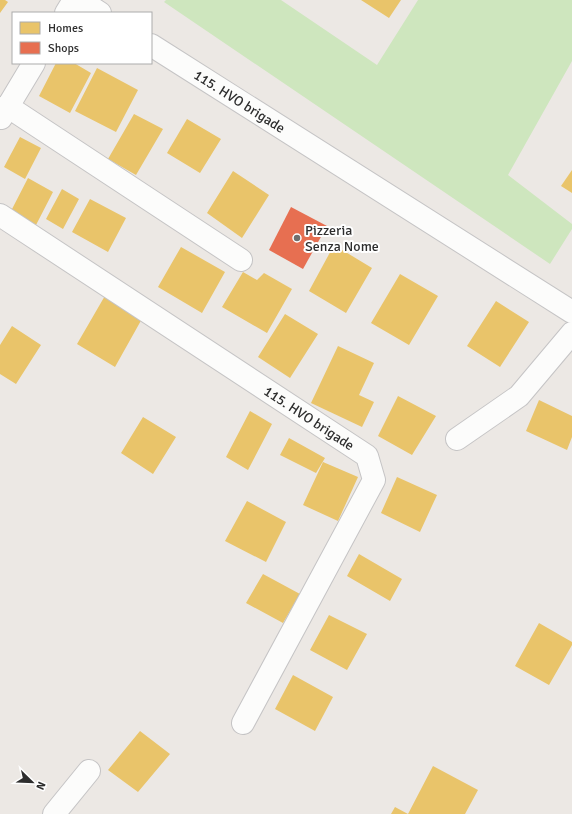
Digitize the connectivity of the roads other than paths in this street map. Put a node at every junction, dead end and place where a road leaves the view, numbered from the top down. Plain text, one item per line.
1 (74, 0) edge
2 (80, 0) edge
3 (67, 12) edge
4 (98, 12) edge
5 (152, 46) edge
6 (33, 64) edge
7 (3, 112) edge
8 (0, 215) edge
9 (241, 260) dead end
10 (572, 312) edge
11 (572, 333) edge
12 (457, 439) dead end
13 (243, 723) dead end
14 (89, 771) dead end
15 (54, 814) edge

1 - 3 street
2 - 4 street
5 - 10 street, 115. HVO brigade
6 - 7 street
7 - 9 street
8 - 13 street, 115. HVO brigade
11 - 12 street
14 - 15 street

